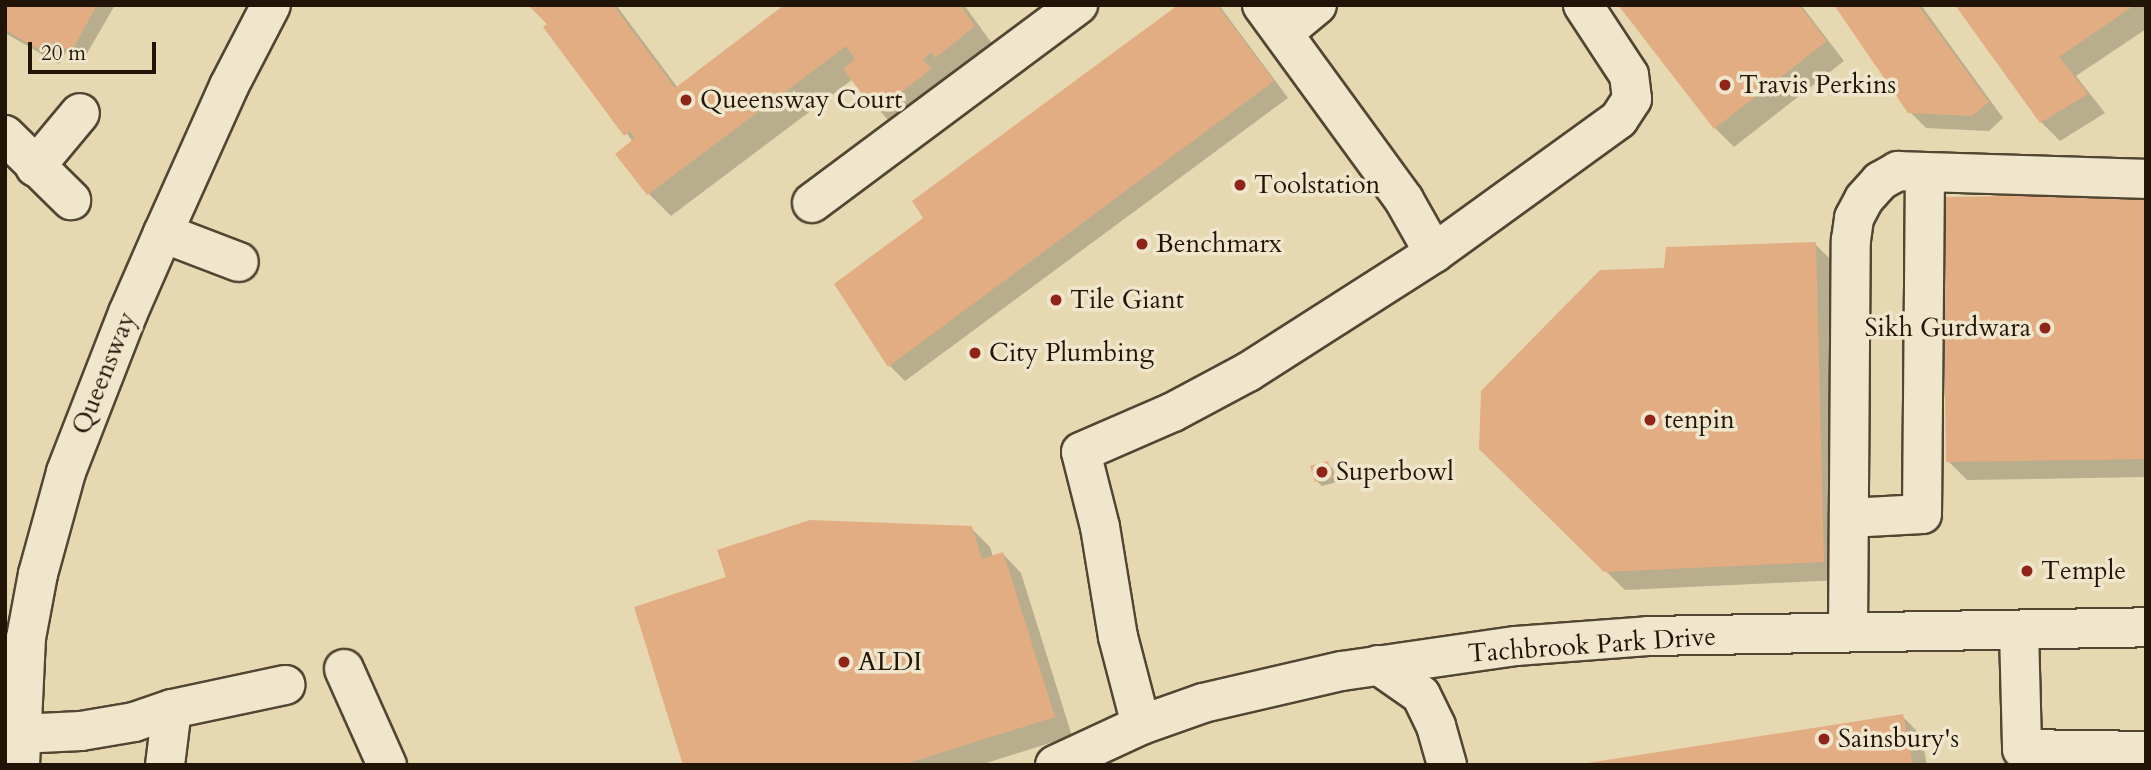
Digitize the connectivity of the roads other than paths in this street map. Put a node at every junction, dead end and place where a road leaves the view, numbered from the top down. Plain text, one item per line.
1 (271, 5) edge
2 (1078, 5) edge
3 (1317, 5) edge
4 (1583, 5) edge
5 (1272, 19) edge
6 (80, 113) dead end
7 (5, 135) edge
8 (35, 167) junction
9 (1926, 173) junction
10 (2146, 178) edge
11 (71, 200) dead end
12 (812, 203) dead end
13 (163, 233) junction
14 (1434, 253) junction
15 (239, 262) dead end
16 (1849, 518) junction
17 (21, 570) edge
18 (2146, 626) edge
19 (2019, 631) junction
20 (1848, 632) junction
21 (1378, 665) junction
22 (344, 669) dead end
23 (285, 685) dead end
24 (172, 709) junction
25 (1141, 725) junction
26 (20, 749) edge
27 (2146, 751) edge
28 (2023, 757) edge
29 (165, 765) edge
30 (387, 765) edge
31 (1055, 765) edge
32 (1447, 765) edge

1 - 13 street, Queensway
2 - 12 street
3 - 5 street
4 - 14 street
5 - 14 street
6 - 8 street
7 - 8 street
8 - 11 street
9 - 10 street
9 - 16 street
9 - 16 street
13 - 15 street
13 - 17 street, Queensway
14 - 25 street
16 - 20 street
17 - 26 street, Queensway
18 - 19 street, Tachbrook Park Drive
19 - 20 street, Tachbrook Park Drive
19 - 28 street
20 - 21 street, Tachbrook Park Drive
21 - 25 street, Tachbrook Park Drive
21 - 32 street
22 - 30 street
23 - 24 street
24 - 26 street
24 - 29 street
25 - 31 street, Tachbrook Park Drive
27 - 28 street

